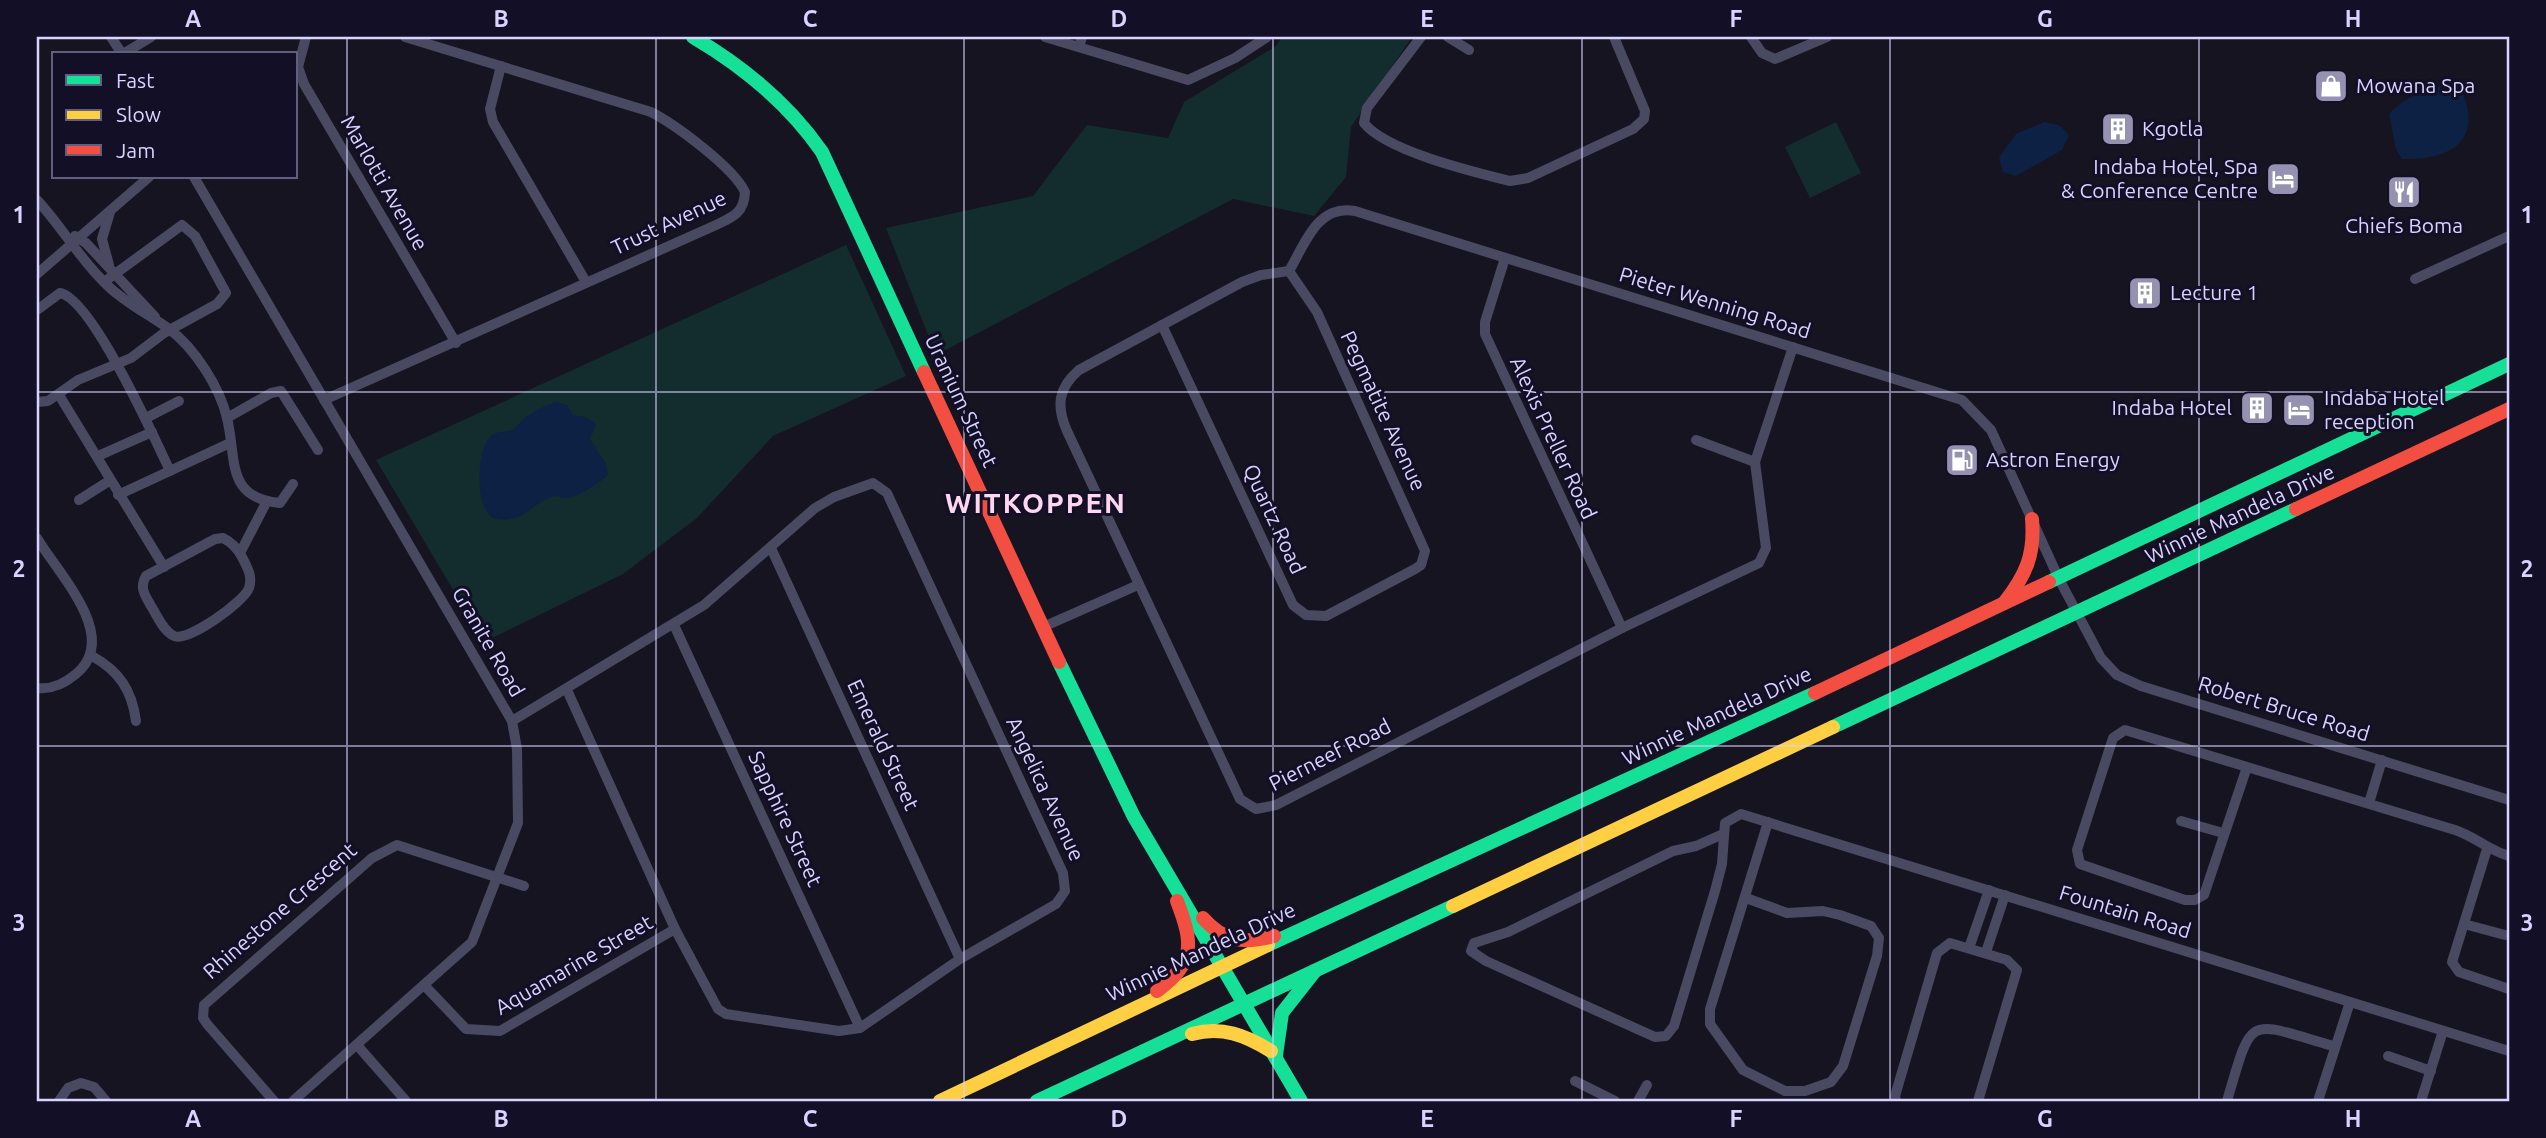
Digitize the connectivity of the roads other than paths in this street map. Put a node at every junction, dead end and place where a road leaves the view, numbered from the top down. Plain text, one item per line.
1 (111, 37) edge
2 (151, 37) edge
3 (306, 37) edge
4 (405, 37) edge
5 (693, 37) edge
6 (1267, 37) edge
7 (1421, 37) edge
8 (1448, 37) edge
9 (1751, 37) edge
10 (1827, 37) edge
11 (1051, 38) edge
12 (1617, 38) edge
13 (1080, 42) edge
14 (1469, 50) dead end
15 (121, 52) edge
16 (125, 52) edge
17 (500, 66) junction
18 (148, 178) edge
19 (195, 178) edge
20 (37, 200) edge
21 (112, 209) junction
22 (2509, 236) edge
23 (74, 241) junction
24 (1505, 258) junction
25 (113, 270) junction
26 (1289, 271) junction
27 (37, 274) edge
28 (2415, 279) dead end
29 (104, 282) junction
30 (586, 282) junction
31 (37, 310) edge
32 (159, 324) junction
33 (1162, 325) junction
34 (170, 330) junction
35 (456, 343) junction
36 (1793, 347) junction
37 (2509, 364) edge
38 (118, 365) junction
39 (58, 394) junction
40 (324, 400) junction
41 (179, 401) dead end
42 (37, 402) edge
43 (2509, 410) edge
44 (146, 418) junction
45 (227, 418) junction
46 (152, 432) junction
47 (1696, 440) dead end
48 (230, 443) junction
49 (318, 450) dead end
50 (98, 456) junction
51 (1755, 462) junction
52 (170, 471) junction
53 (109, 481) junction
54 (293, 484) dead end
55 (118, 495) junction
56 (79, 500) dead end
57 (267, 501) junction
58 (2032, 519) junction
59 (37, 538) edge
60 (771, 548) junction
61 (240, 553) junction
62 (164, 567) junction
63 (1415, 569) joint
64 (2059, 579) junction
65 (1138, 586) junction
66 (2001, 606) junction
67 (2077, 615) junction
68 (674, 625) junction
69 (1043, 627) junction
70 (1622, 628) junction
71 (92, 656) junction
72 (37, 688) edge
73 (567, 690) junction
74 (136, 721) dead end
75 (512, 721) junction
76 (2382, 760) junction
77 (2247, 767) junction
78 (2509, 800) edge
79 (2369, 803) junction
80 (2181, 821) dead end
81 (1768, 822) junction
82 (2223, 833) junction
83 (1723, 834) junction
84 (2487, 849) junction
85 (2509, 856) edge
86 (1164, 864) junction
87 (498, 880) junction
88 (1174, 881) junction
89 (524, 886) dead end
90 (1989, 890) junction
91 (2005, 895) junction
92 (1746, 898) junction
93 (2465, 924) junction
94 (675, 929) junction
95 (1297, 930) junction
96 (2505, 935) dead end
97 (1969, 948) junction
98 (1986, 952) junction
99 (960, 959) junction
100 (1224, 968) junction
101 (1318, 968) junction
102 (425, 986) junction
103 (2509, 989) edge
104 (2350, 1002) junction
105 (1244, 1003) junction
106 (1120, 1014) junction
107 (860, 1028) junction
108 (2443, 1031) junction
109 (357, 1045) junction
110 (2333, 1046) junction
111 (1155, 1047) junction
112 (2509, 1051) edge
113 (1274, 1054) junction
114 (2388, 1056) dead end
115 (2431, 1071) junction
116 (1575, 1081) dead end
117 (1647, 1085) dead end
118 (59, 1101) edge
119 (106, 1101) edge
120 (274, 1101) edge
121 (293, 1101) edge
122 (405, 1101) edge
123 (940, 1101) edge
124 (1037, 1101) edge
125 (1301, 1101) edge
126 (1615, 1101) edge
127 (1638, 1101) edge
128 (1896, 1101) edge
129 (1978, 1101) edge
130 (2227, 1101) edge
131 (2318, 1101) edge
132 (2421, 1101) edge

1 - 15 street
2 - 16 street
3 - 35 street, Marlotti Avenue
4 - 17 street, Trust Avenue
5 - 69 main road, Uranium Street
6 - 13 street
7 - 12 street
8 - 14 street
9 - 10 street
11 - 13 street
17 - 30 street
17 - 30 street, Trust Avenue
18 - 21 street
19 - 40 street, Granite Road
20 - 23 street
21 - 23 street
21 - 25 street
22 - 28 street
23 - 25 street
23 - 27 street
23 - 29 street
24 - 26 street, Pieter Wenning Road
24 - 36 street, Pieter Wenning Road
24 - 70 street, Alexis Preller Road
25 - 29 street
25 - 32 street
25 - 34 street
26 - 33 street, Pierneef Road
26 - 63 street, Pegmatite Avenue
29 - 32 street
30 - 35 street, Trust Avenue
31 - 38 street
32 - 34 street
33 - 63 street, Quartz Road
33 - 65 street, Pierneef Road
34 - 38 street
34 - 45 street
35 - 40 street, Trust Avenue
36 - 51 street, Pierneef Road
36 - 58 street, Pieter Wenning Road
37 - 64 main road, Winnie Mandela Drive
38 - 39 street
38 - 44 street
39 - 42 street
39 - 50 street
40 - 75 street, Granite Road
41 - 44 street
43 - 67 main road, Winnie Mandela Drive
44 - 46 street
45 - 48 street
45 - 49 street
46 - 50 street
46 - 52 street
47 - 51 street
48 - 52 street
48 - 57 street
50 - 53 street
51 - 70 street, Pierneef Road
52 - 55 street
53 - 55 street
53 - 56 street
54 - 57 street
55 - 62 street
57 - 61 street
58 - 64 street, Pieter Wenning Road
58 - 66 main road
59 - 71 street
60 - 68 street, Angelica Avenue
60 - 99 street, Emerald Street
60 - 99 street, Angelica Avenue
61 - 62 street
61 - 62 street
64 - 66 main road, Winnie Mandela Drive
64 - 67 street, Robert Bruce Road
65 - 69 street
65 - 70 street, Pierneef Road
66 - 95 main road, Winnie Mandela Drive
67 - 76 street, Robert Bruce Road
67 - 101 main road, Winnie Mandela Drive
68 - 73 street, Angelica Avenue
68 - 107 street, Sapphire Street
69 - 86 main road, Uranium Street
71 - 72 street
71 - 74 street
73 - 75 street, Angelica Avenue
73 - 94 street
75 - 87 street, Granite Road
76 - 78 street, Robert Bruce Road
76 - 79 street
77 - 79 street
77 - 82 street
77 - 82 street
79 - 84 street
80 - 82 street
81 - 83 street, Fountain Road
81 - 90 street, Fountain Road
81 - 92 street
83 - 83 street
84 - 85 street
84 - 93 street
86 - 88 main road, Uranium Street
86 - 106 main road
87 - 89 street
87 - 102 street, Granite Road
87 - 120 street, Rhinestone Crescent
88 - 95 main road
88 - 100 main road, Uranium Street
90 - 91 street, Fountain Road
90 - 97 street
91 - 98 street
91 - 104 street, Fountain Road
92 - 92 street
93 - 96 street
93 - 103 street
94 - 102 street, Aquamarine Street
94 - 107 street
95 - 100 main road, Winnie Mandela Drive
97 - 98 street
97 - 128 street
98 - 129 street
99 - 107 street, Angelica Avenue
100 - 105 main road, Uranium Street
100 - 106 main road, Winnie Mandela Drive
101 - 105 main road, Winnie Mandela Drive
101 - 113 main road
102 - 109 street, Granite Road
104 - 108 street, Fountain Road
104 - 110 street
105 - 111 main road, Winnie Mandela Drive
105 - 113 main road, Uranium Street
106 - 123 main road, Winnie Mandela Drive
108 - 112 street, Fountain Road
108 - 115 street
109 - 121 street, Granite Road
109 - 122 street
110 - 130 street
110 - 131 street
111 - 113 main road
111 - 124 main road, Winnie Mandela Drive
113 - 125 main road, Uranium Street
114 - 115 street
115 - 132 street
116 - 126 street
117 - 127 street
118 - 119 street

